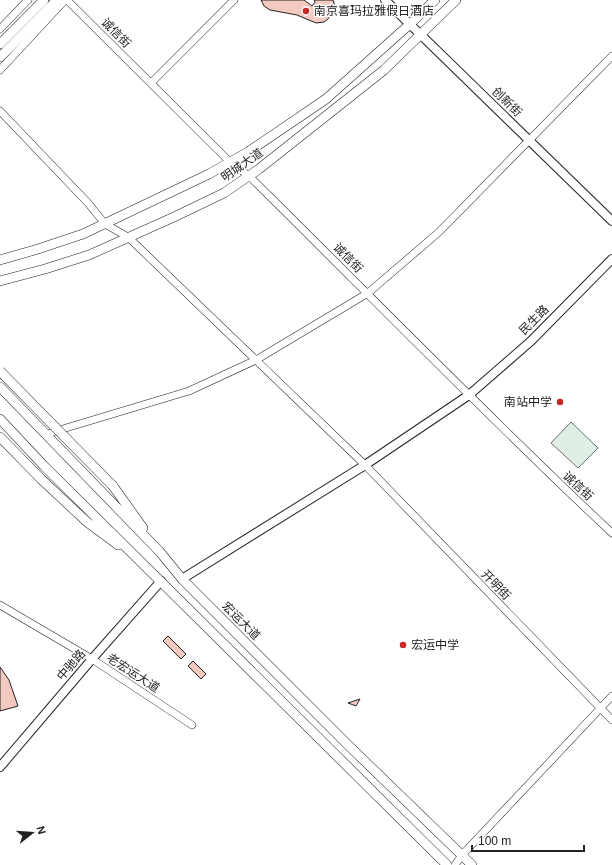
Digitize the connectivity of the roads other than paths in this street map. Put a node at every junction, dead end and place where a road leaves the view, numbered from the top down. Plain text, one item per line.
1 (28, 0) edge
2 (44, 0) edge
3 (56, 0) edge
4 (66, 0) edge
5 (234, 0) edge
6 (385, 0) edge
7 (436, 0) edge
8 (456, 0) edge
9 (410, 24) junction
10 (0, 29) edge
11 (421, 35) junction
12 (0, 44) edge
13 (612, 56) edge
14 (0, 57) edge
15 (0, 70) edge
16 (151, 83) junction
17 (0, 112) edge
18 (529, 140) junction
19 (230, 162) junction
20 (249, 176) junction
21 (612, 221) edge
22 (105, 224) junction
23 (128, 237) junction
24 (612, 259) edge
25 (0, 260) edge
26 (0, 281) edge
27 (368, 293) junction
28 (256, 360) junction
29 (0, 371) edge
30 (0, 387) edge
31 (469, 395) junction
32 (0, 419) edge
33 (46, 434) junction
34 (0, 437) edge
35 (365, 465) junction
36 (612, 533) edge
37 (160, 552) junction
38 (147, 567) junction
39 (182, 579) junction
40 (161, 581) junction
41 (0, 605) edge
42 (92, 659) junction
43 (612, 696) edge
44 (600, 708) junction
45 (612, 720) edge
46 (192, 724) dead end
47 (0, 767) edge
48 (462, 855) junction
49 (447, 865) edge
50 (455, 865) edge
51 (472, 865) edge

1 - 10 street
2 - 12 main road
3 - 14 main road
4 - 15 street
4 - 16 street, 诚信街
5 - 16 street
6 - 9 street, 创新街
7 - 9 main road, 明城大道
8 - 11 main road, 明城大道
9 - 11 street, 创新街
9 - 19 main road, 明城大道
11 - 18 street, 创新街
11 - 20 main road, 明城大道
13 - 18 street
16 - 19 street, 诚信街
17 - 22 street
18 - 21 street, 创新街
18 - 27 street
19 - 20 street, 诚信街
19 - 22 main road, 明城大道
20 - 23 main road, 明城大道
20 - 27 street, 诚信街
22 - 23 street, 开明街
22 - 25 main road, 明城大道
23 - 26 main road, 明城大道
23 - 28 street, 开明街
24 - 31 street, 民生路
27 - 28 street
27 - 31 street, 诚信街
28 - 33 street
28 - 35 street, 开明街
29 - 37 main road, bridge
30 - 33 main road, 宏运大道
31 - 35 street, 民生路
31 - 36 street, 诚信街
32 - 38 main road
33 - 37 main road, 宏运大道
34 - 38 main road
35 - 39 street, 民生路
35 - 44 street, 开明街
37 - 39 main road, 宏运大道
38 - 40 main road
39 - 48 main road, 宏运大道
40 - 42 street, 中驰路
40 - 49 main road
41 - 42 street, 老宏运大道
42 - 46 street, 老宏运大道
42 - 47 street, 中驰路
43 - 44 street
44 - 45 street, 开明街
44 - 48 street
48 - 50 street
48 - 51 main road, 宏运大道

